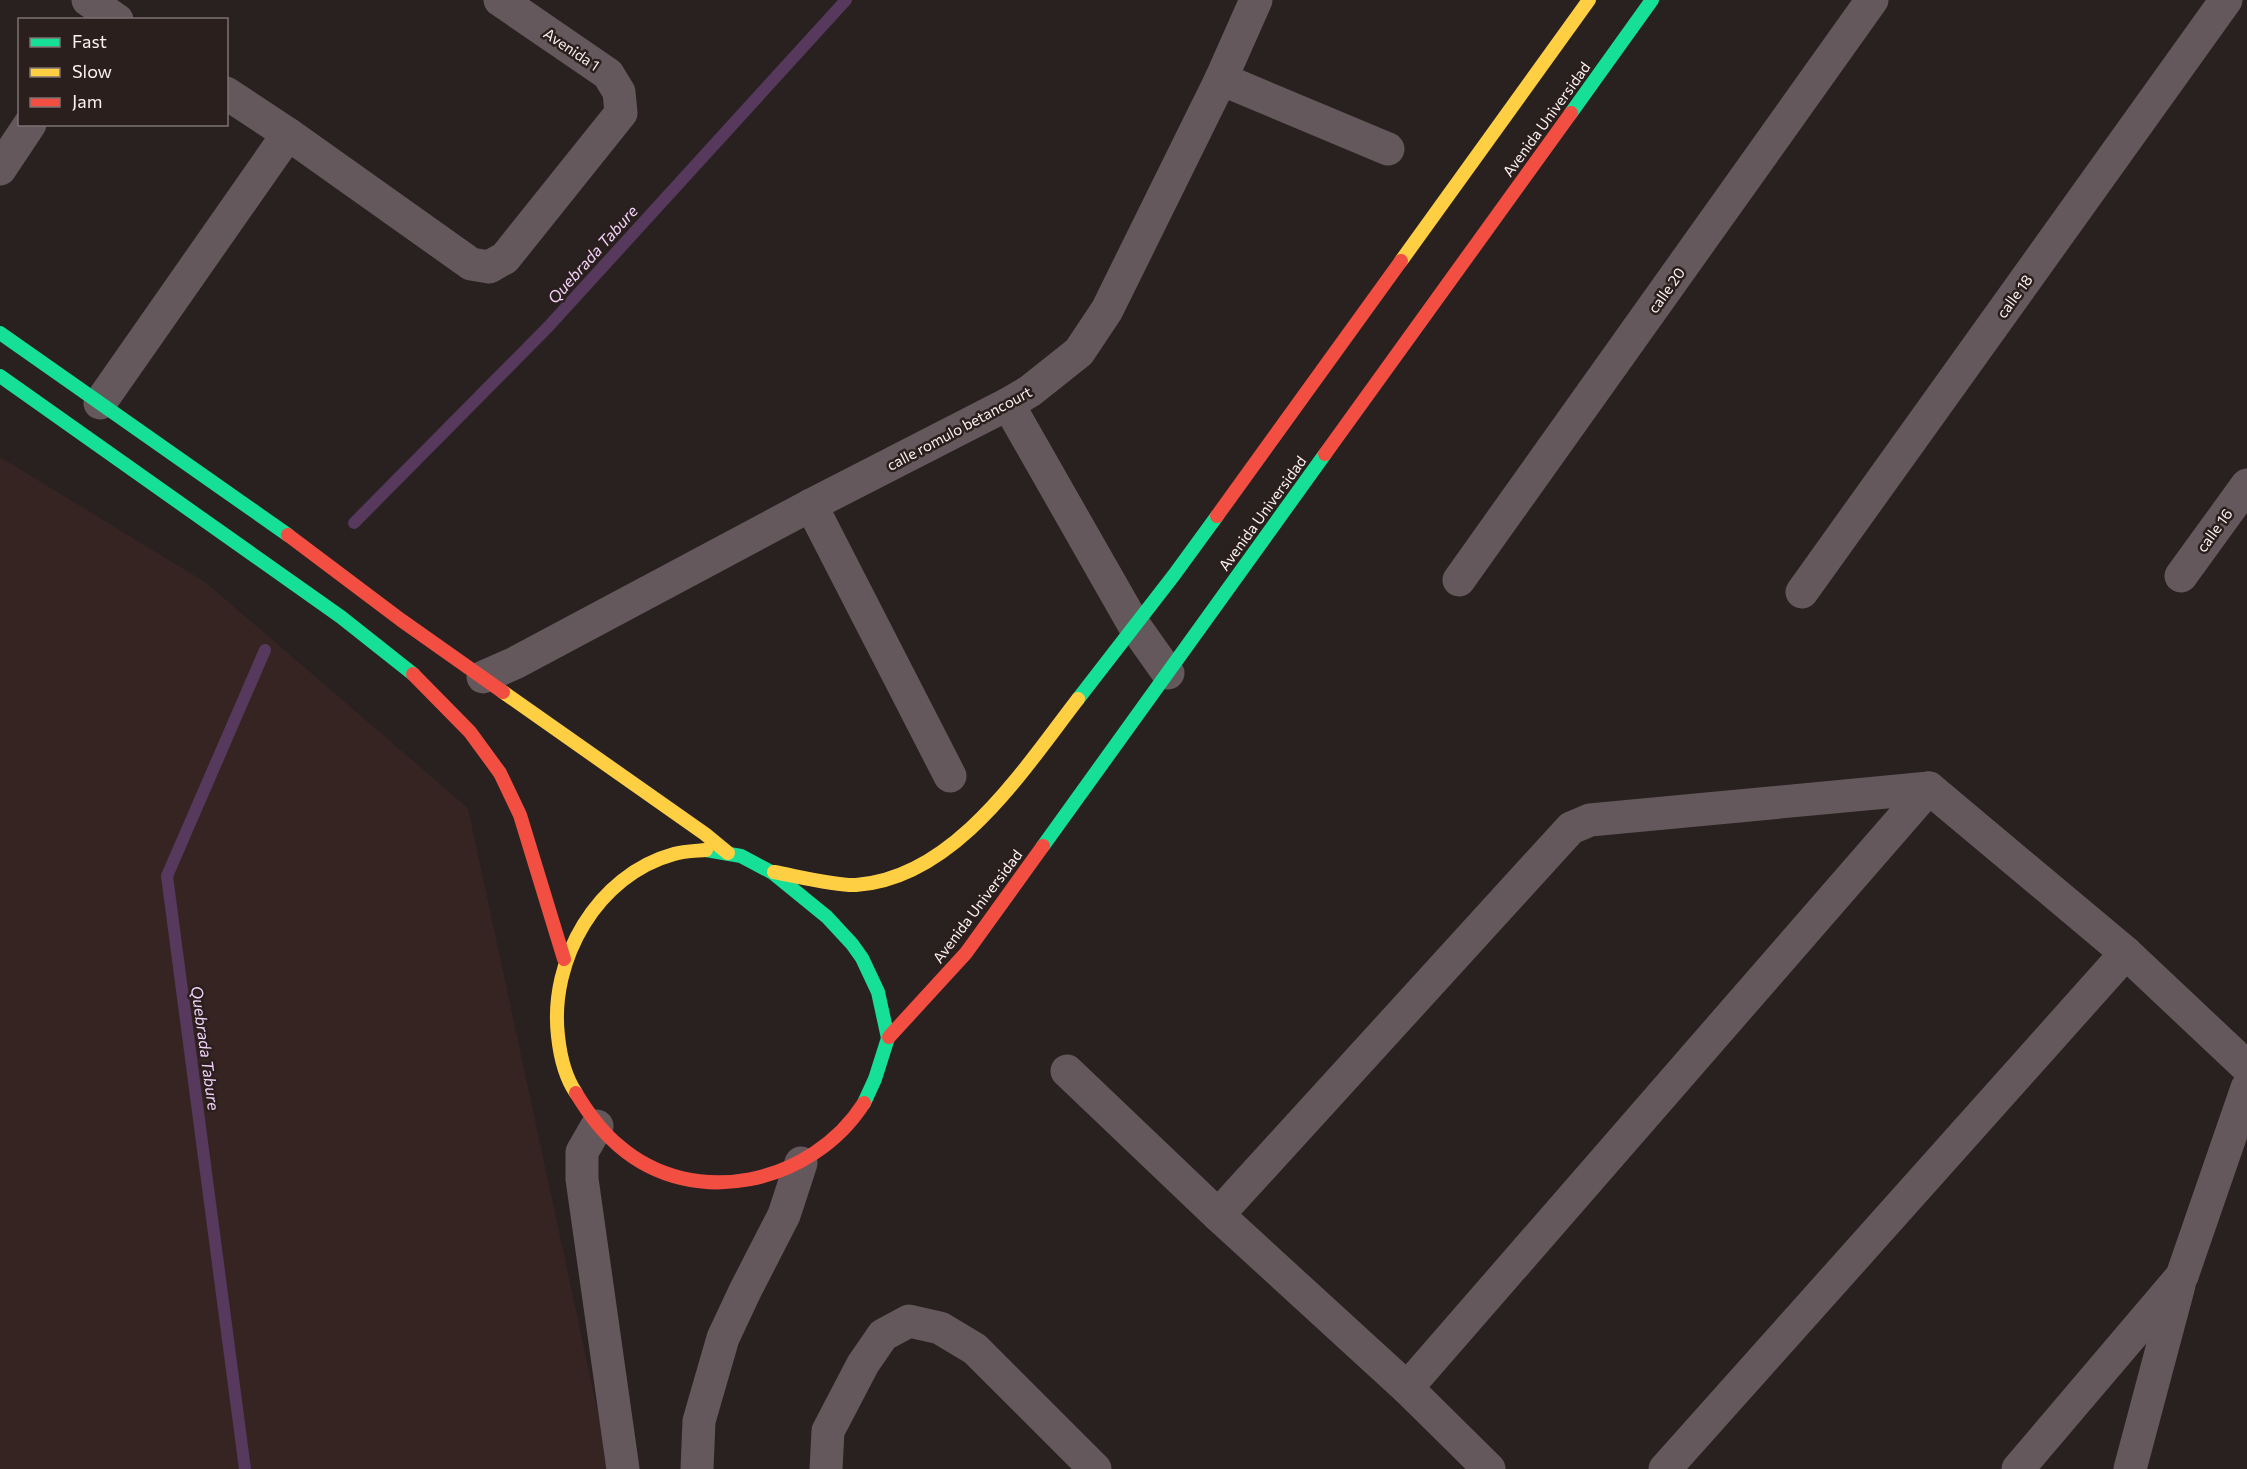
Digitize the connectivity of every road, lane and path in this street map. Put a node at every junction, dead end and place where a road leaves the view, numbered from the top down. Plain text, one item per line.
1 (500, 0) edge
2 (1256, 0) edge
3 (1652, 0) edge
4 (1872, 0) edge
5 (2226, 0) edge
6 (1580, 2) edge
7 (1221, 79) junction
8 (228, 94) edge
9 (29, 126) edge
10 (288, 134) junction
11 (1388, 149) dead end
12 (0, 169) edge
13 (0, 333) edge
14 (0, 376) edge
15 (100, 404) junction
16 (1008, 404) junction
17 (2247, 485) edge
18 (811, 505) junction
19 (2181, 576) dead end
20 (1460, 580) dead end
21 (1802, 592) dead end
22 (1134, 626) junction
23 (1168, 673) junction
24 (483, 677) junction
25 (950, 776) dead end
26 (1929, 788) junction
27 (728, 853) junction
28 (774, 872) junction
29 (2126, 953) junction
30 (564, 959) junction
31 (889, 1037) junction
32 (2247, 1067) edge
33 (1066, 1071) dead end
34 (2247, 1088) edge
35 (597, 1126) junction
36 (801, 1163) junction
37 (1218, 1215) junction
38 (2182, 1276) junction
39 (1407, 1388) junction
40 (623, 1469) edge
41 (697, 1469) edge
42 (826, 1469) edge
43 (1095, 1469) edge
44 (1489, 1469) edge
45 (1665, 1469) edge
46 (2018, 1469) edge
47 (2130, 1469) edge

1 - 10 street, Avenida 1
2 - 7 street, calle romulo betancourt
3 - 23 street, Avenida Universidad
4 - 20 street, calle 20
5 - 21 street, calle 18
6 - 22 street
7 - 11 street
7 - 16 street, calle romulo betancourt
8 - 10 street
9 - 12 street
10 - 15 street
13 - 15 street
14 - 30 street
15 - 24 street
16 - 18 street, calle romulo betancourt
16 - 22 street
17 - 19 street, calle 16
18 - 24 street, calle romulo betancourt
18 - 25 street
22 - 23 street
22 - 28 street
23 - 31 street, Avenida Universidad
24 - 27 street
26 - 29 street
26 - 37 street
26 - 39 street
27 - 28 street
27 - 30 street
28 - 31 street
29 - 32 street
29 - 45 street
30 - 35 street
31 - 36 street
33 - 37 street
34 - 38 street
35 - 36 street
35 - 40 street
36 - 41 street
37 - 39 street
38 - 46 street
38 - 47 street
39 - 44 street
42 - 43 street

